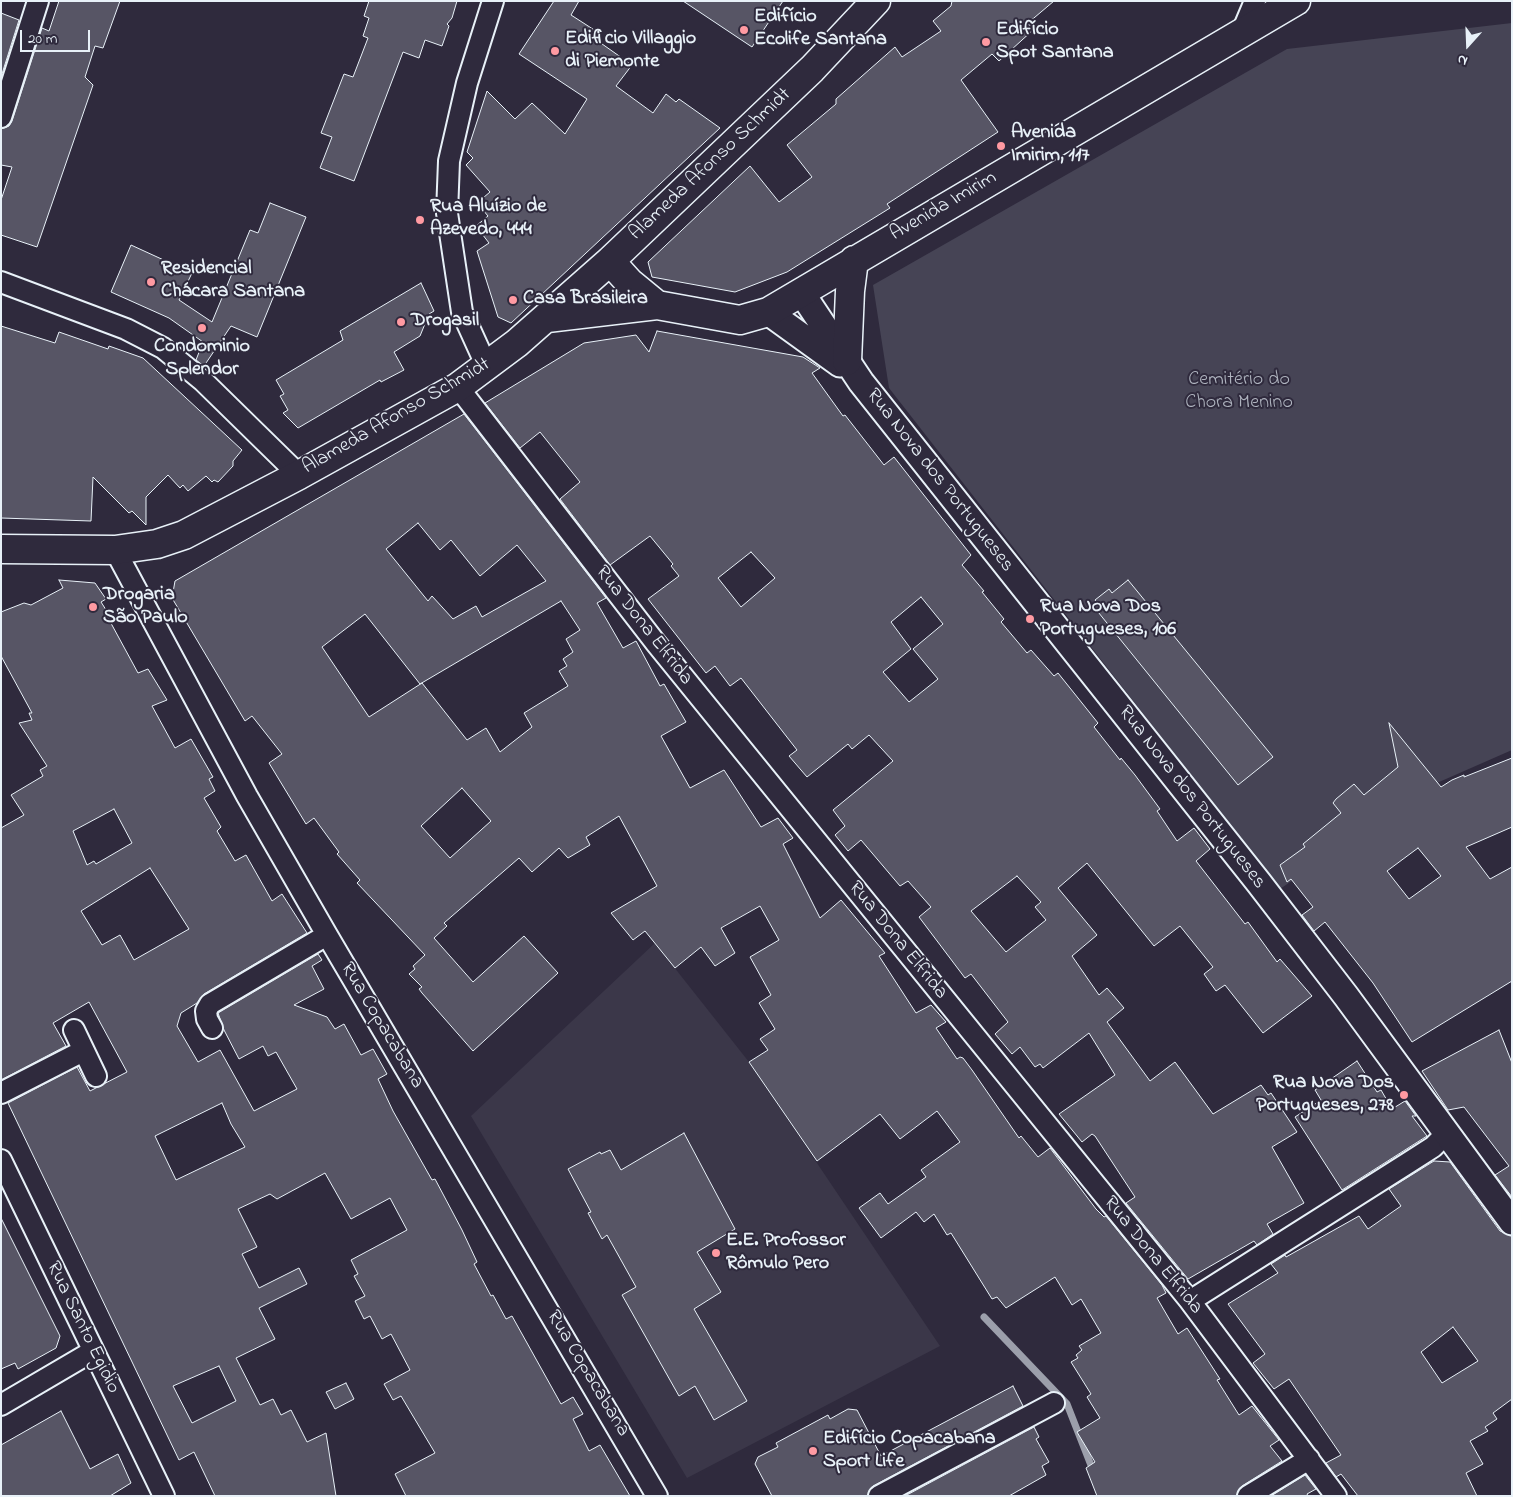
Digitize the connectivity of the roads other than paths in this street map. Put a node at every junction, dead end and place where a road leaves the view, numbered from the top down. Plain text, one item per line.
1 (38, 1) edge
2 (493, 1) edge
3 (876, 1) edge
4 (1255, 1) edge
5 (1296, 1) edge
6 (1242, 32) junction
7 (1, 117) edge
8 (854, 260) junction
9 (610, 261) junction
10 (1, 282) edge
11 (801, 292) junction
12 (657, 305) junction
13 (768, 312) junction
14 (547, 318) junction
15 (487, 366) junction
16 (854, 372) junction
17 (458, 387) junction
18 (299, 475) junction
19 (1, 549) edge
20 (115, 550) junction
21 (327, 935) junction
22 (212, 1028) dead end
23 (74, 1030) dead end
24 (83, 1051) junction
25 (96, 1076) dead end
26 (1, 1093) edge
27 (1447, 1133) junction
28 (1, 1160) edge
29 (1512, 1222) edge
30 (1190, 1301) junction
31 (93, 1351) junction
32 (1054, 1403) dead end
33 (1, 1405) edge
34 (1309, 1459) junction
35 (164, 1496) edge
36 (657, 1496) edge
37 (879, 1496) edge
38 (1248, 1496) edge
39 (1336, 1496) edge

1 - 7 street
2 - 15 street
3 - 9 main road, Alameda Afonso Schmidt
4 - 6 street
5 - 6 main road, Avenida Imirim
6 - 8 main road, Avenida Imirim
8 - 11 main road, Avenida Imirim
8 - 16 main road
9 - 12 main road
9 - 14 main road, Alameda Afonso Schmidt
10 - 18 street
11 - 13 main road, Avenida Imirim
11 - 16 street, Rua Nova dos Portugueses
12 - 13 main road, Avenida Imirim
12 - 14 main road, Avenida Imirim
13 - 16 street, Rua Nova dos Portugueses
14 - 15 main road, Alameda Afonso Schmidt
15 - 17 main road, Alameda Afonso Schmidt
16 - 27 street, Rua Nova dos Portugueses
17 - 18 main road, Alameda Afonso Schmidt
17 - 30 street, Rua Dona Elfrida
18 - 20 main road, Alameda Afonso Schmidt
19 - 20 main road, Alameda Afonso Schmidt
20 - 21 street, Rua Copacabana
21 - 22 street
21 - 36 street, Rua Copacabana
23 - 24 street
24 - 25 street
24 - 26 street
27 - 29 street, Rua Nova dos Portugueses
27 - 30 street
28 - 31 street, Rua Santo Egidio
30 - 34 street, Rua Dona Elfrida
31 - 33 street
31 - 35 street, Rua Santo Egidio
32 - 37 street
34 - 38 street
34 - 39 street, Rua Dona Elfrida

